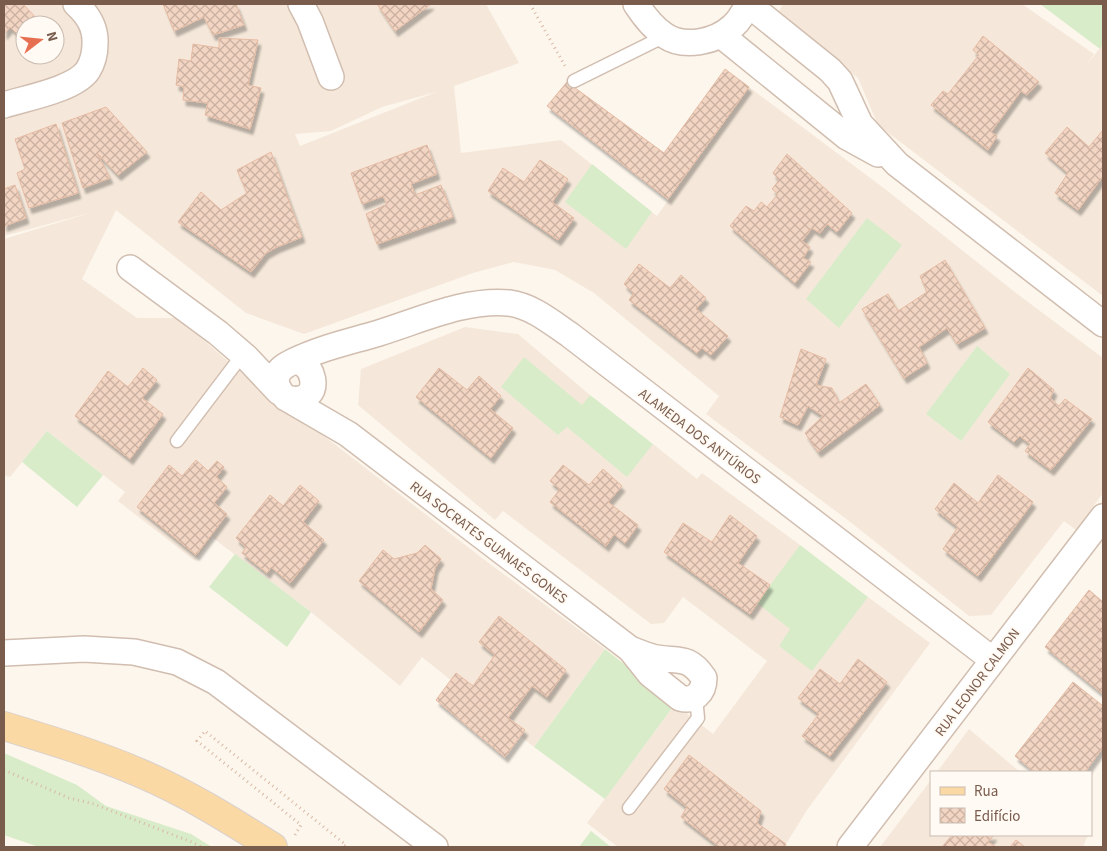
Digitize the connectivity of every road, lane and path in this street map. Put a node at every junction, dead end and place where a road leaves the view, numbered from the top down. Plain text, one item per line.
1 (76, 4) edge
2 (301, 4) edge
3 (530, 4) edge
4 (636, 4) edge
5 (748, 4) edge
6 (721, 35) junction
7 (665, 36) junction
8 (332, 77) dead end
9 (574, 82) joint
10 (4, 105) edge
11 (897, 164) junction
12 (130, 268) dead end
13 (1103, 324) edge
14 (218, 333) junction
15 (379, 333) junction
16 (243, 354) junction
17 (290, 363) junction
18 (313, 386) junction
19 (282, 395) junction
20 (348, 434) junction
21 (177, 441) dead end
22 (1103, 517) edge
23 (4, 653) edge
24 (993, 660) junction
25 (696, 697) joint
26 (4, 726) edge
27 (4, 770) edge
28 (629, 808) dead end
29 (301, 825) dead end
30 (201, 847) edge
31 (273, 847) edge
32 (344, 847) edge
33 (436, 847) edge
34 (850, 847) edge

1 - 10 street
2 - 8 street
3 - 9 path
4 - 7 street
5 - 6 street
5 - 11 street
6 - 7 street
6 - 11 street
7 - 9 lane
11 - 13 street
12 - 14 street, RUA SOCRATES GUANAES GONES
14 - 16 street, RUA SOCRATES GUANAES GONES
14 - 17 street, RUA SOCRATES GUANAES GONES
15 - 17 street, ALAMEDA DOS ANTÚRIOS
15 - 18 street, ALAMEDA DOS ANTÚRIOS
15 - 24 street, ALAMEDA DOS ANTÚRIOS
16 - 19 street, RUA SOCRATES GUANAES GONES
16 - 21 lane
17 - 18 street
17 - 19 street
18 - 19 street
18 - 20 street, RUA SOCRATES GUANAES GONES
19 - 20 street, RUA SOCRATES GUANAES GONES
20 - 25 street, RUA SOCRATES GUANAES GONES
22 - 24 street, RUA LEONOR CALMON
23 - 33 street
24 - 34 street, RUA LEONOR CALMON
25 - 28 lane
26 - 31 main road
27 - 30 path
29 - 32 path

